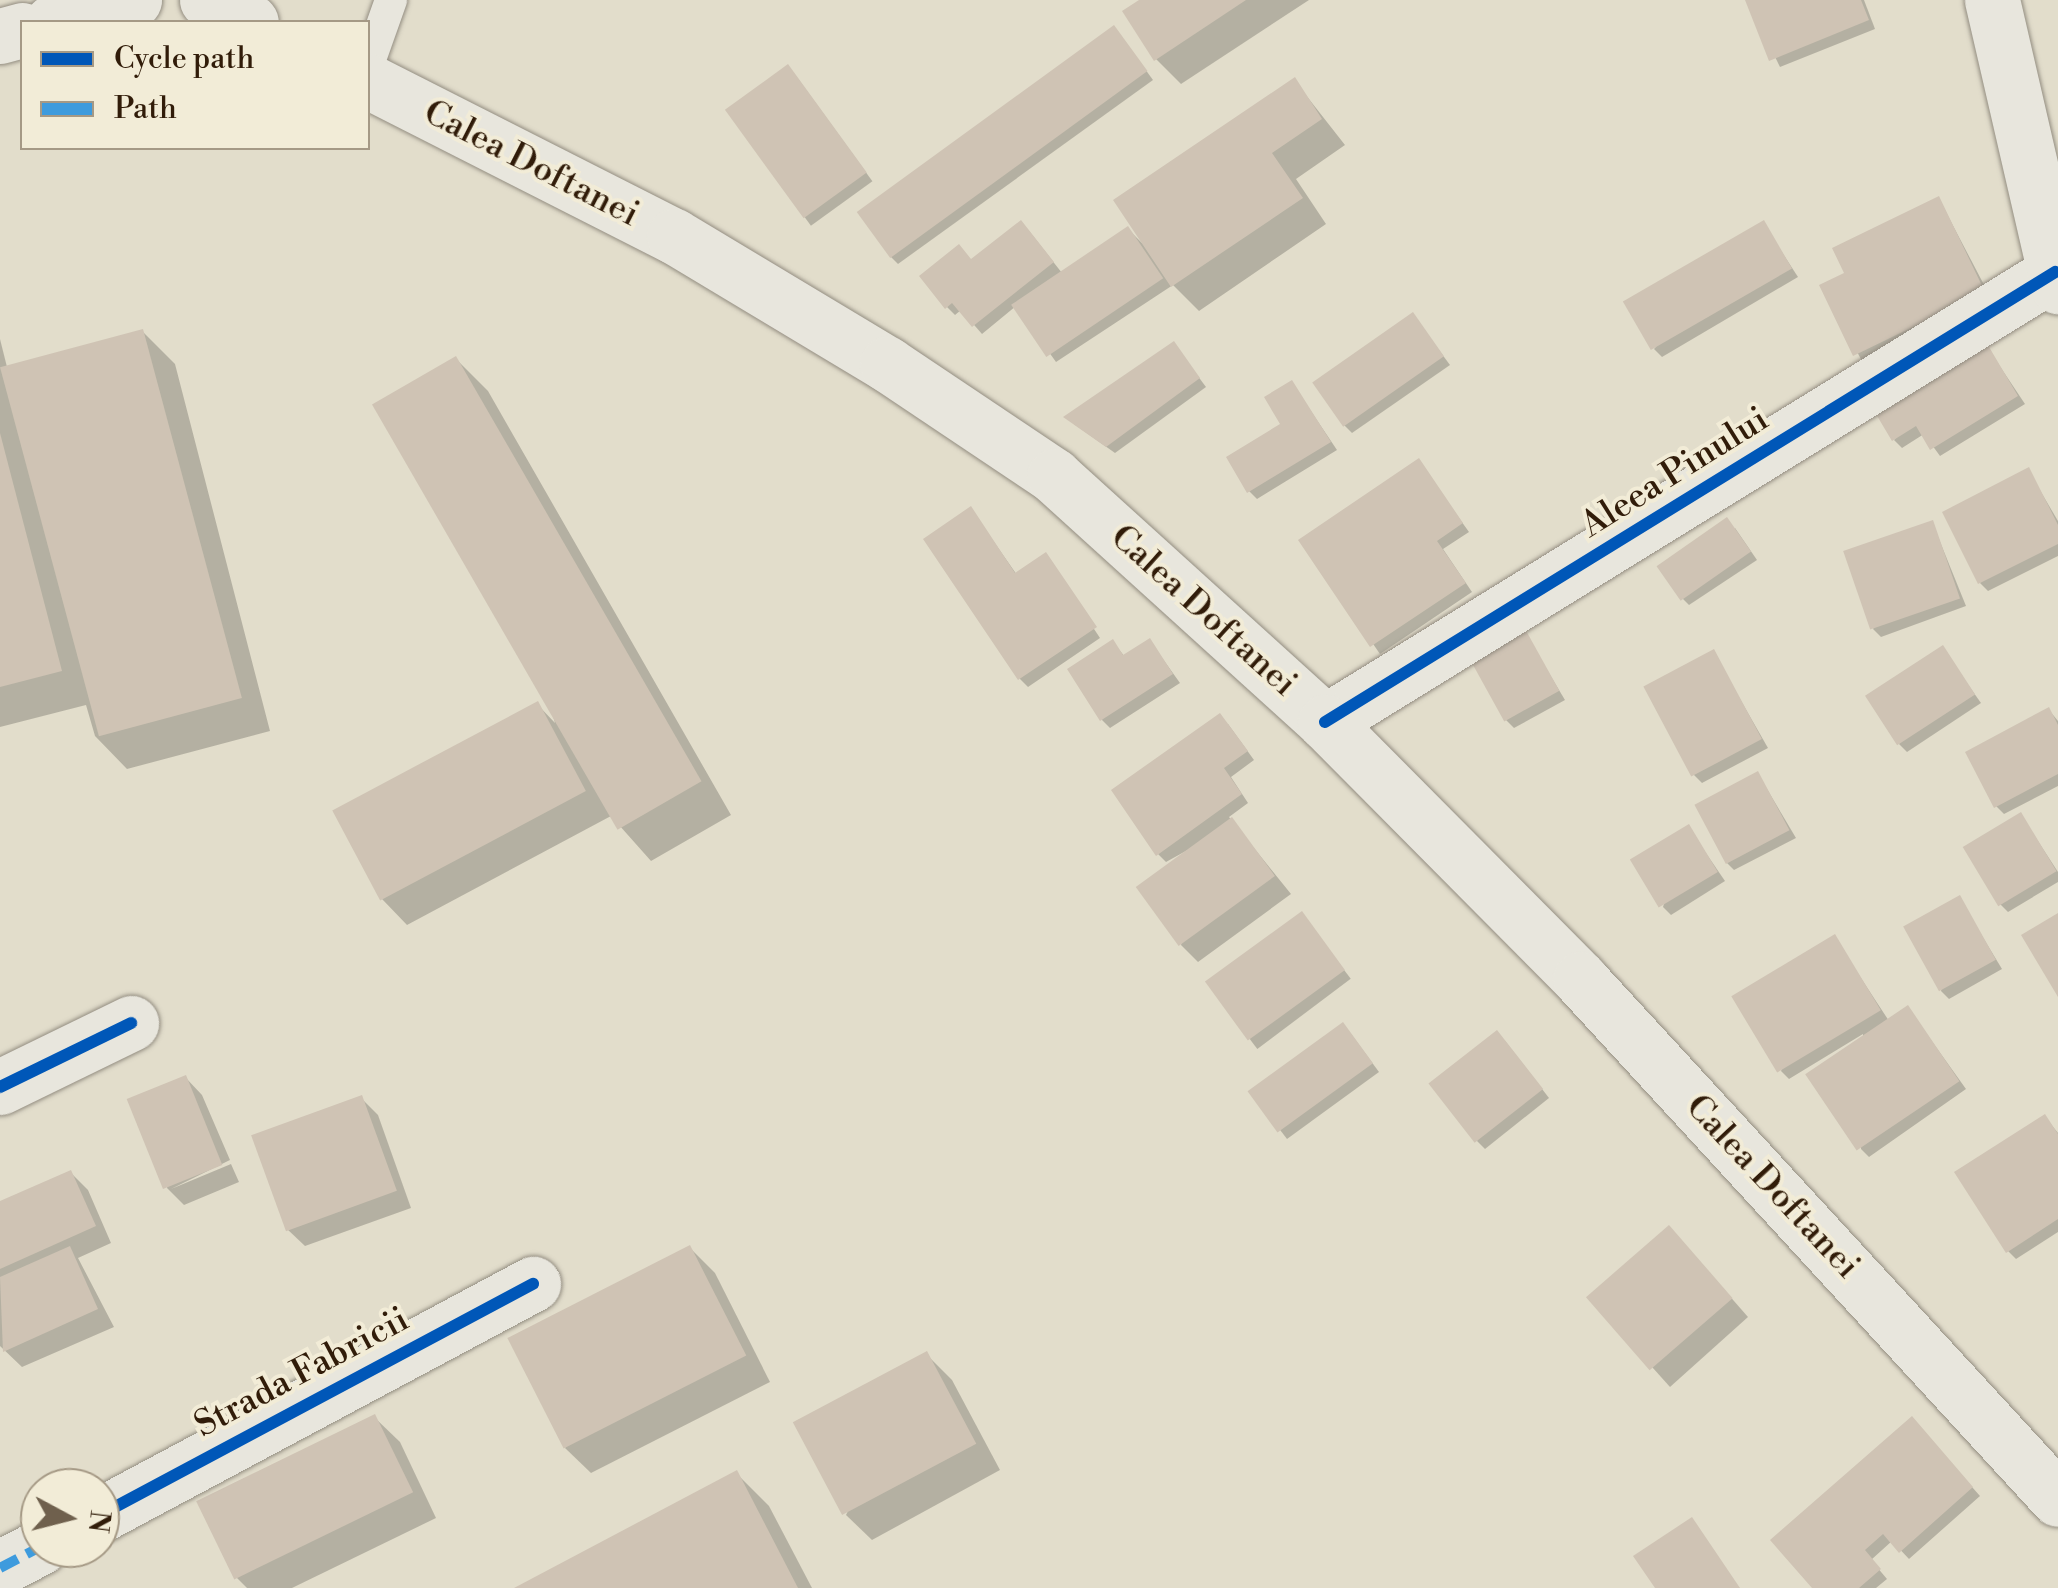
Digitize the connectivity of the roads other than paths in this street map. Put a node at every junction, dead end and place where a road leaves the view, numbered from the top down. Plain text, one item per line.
1 (134, 0) edge
2 (207, 0) edge
3 (391, 0) edge
4 (1992, 0) edge
5 (59, 20) edge
6 (248, 20) edge
7 (370, 59) edge
8 (370, 83) edge
9 (2056, 279) edge
10 (1326, 722) junction
11 (131, 1023) dead end
12 (0, 1087) edge
13 (533, 1284) dead end
14 (2058, 1499) edge
15 (120, 1504) edge

1 - 5 main road
2 - 6 main road
3 - 7 lane
4 - 9 main road
8 - 10 main road, Calea Doftanei
9 - 10 main road, Aleea Pinului
10 - 14 main road, Calea Doftanei
11 - 12 main road
13 - 15 main road, Strada Fabricii

